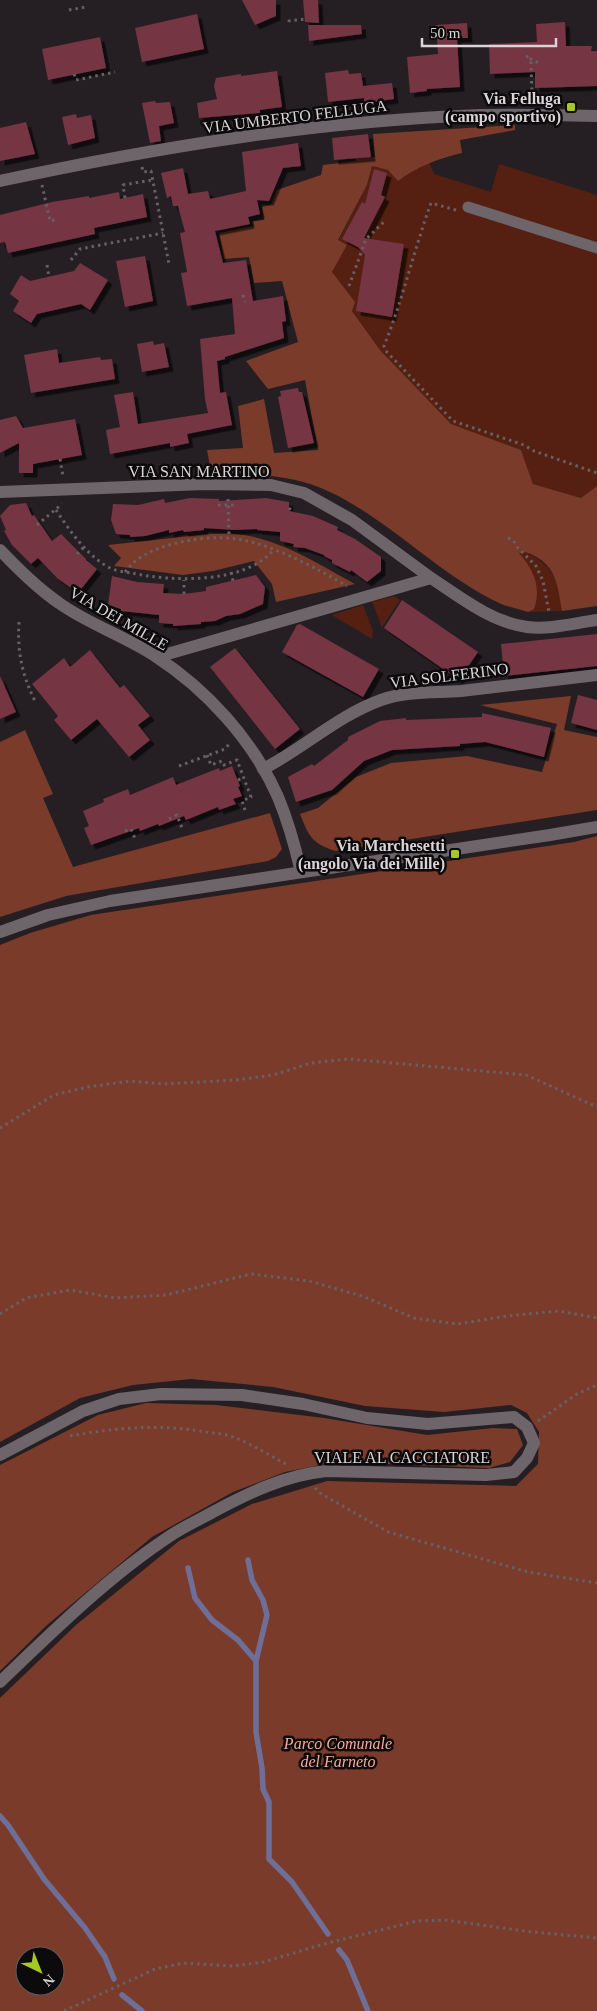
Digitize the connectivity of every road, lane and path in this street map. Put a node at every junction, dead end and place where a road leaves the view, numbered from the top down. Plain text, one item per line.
1 (86, 7) dead end
2 (69, 10) dead end
3 (305, 18) dead end
4 (289, 22) dead end
5 (526, 57) dead end
6 (531, 62) junction
7 (538, 62) dead end
8 (115, 72) dead end
9 (74, 74) dead end
10 (554, 108) dead end
11 (597, 116) edge
12 (141, 164) dead end
13 (152, 180) junction
14 (0, 181) edge
15 (43, 192) dead end
16 (125, 198) dead end
17 (468, 207) joint
18 (55, 220) dead end
19 (385, 221) dead end
20 (163, 233) junction
21 (597, 248) edge
22 (71, 260) dead end
23 (169, 264) dead end
24 (47, 265) dead end
25 (49, 276) dead end
26 (349, 286) dead end
27 (243, 295) dead end
28 (245, 302) dead end
29 (60, 459) dead end
30 (597, 473) edge
31 (64, 482) dead end
32 (0, 492) edge
33 (228, 492) dead end
34 (67, 500) dead end
35 (218, 505) dead end
36 (228, 505) junction
37 (234, 505) dead end
38 (289, 508) dead end
39 (56, 510) junction
40 (293, 512) dead end
41 (38, 525) dead end
42 (229, 538) junction
43 (508, 538) dead end
44 (84, 547) junction
45 (0, 550) edge
46 (273, 550) junction
47 (77, 554) dead end
48 (125, 572) junction
49 (231, 572) junction
50 (138, 574) junction
51 (431, 578) junction
52 (184, 580) junction
53 (233, 581) dead end
54 (137, 582) dead end
55 (349, 587) dead end
56 (184, 594) dead end
57 (550, 616) dead end
58 (597, 620) edge
59 (19, 622) dead end
60 (156, 657) junction
61 (597, 675) edge
62 (35, 701) dead end
63 (225, 749) dead end
64 (208, 755) junction
65 (179, 766) dead end
66 (263, 769) junction
67 (244, 778) junction
68 (238, 780) dead end
69 (245, 810) dead end
70 (169, 819) dead end
71 (597, 827) edge
72 (182, 828) dead end
73 (125, 831) dead end
74 (136, 841) dead end
75 (301, 872) junction
76 (0, 932) edge
77 (597, 1107) edge
78 (0, 1128) edge
79 (0, 1314) edge
80 (597, 1318) edge
81 (597, 1385) edge
82 (527, 1427) junction
83 (0, 1455) edge
84 (0, 1682) edge
85 (597, 1938) edge
86 (64, 2011) edge

1 - 2 path
3 - 4 path
5 - 6 path
6 - 7 path
6 - 10 path
8 - 9 path
11 - 14 street, VIA UMBERTO FELLUGA
12 - 13 path
13 - 16 path
13 - 20 path
15 - 18 path
17 - 21 lane
17 - 30 path
19 - 26 path
20 - 22 path
20 - 23 path
24 - 25 path
27 - 28 path
29 - 31 path
32 - 51 street, VIA SAN MARTINO
33 - 36 path
34 - 39 path
35 - 36 path
36 - 37 path
36 - 42 path
38 - 40 path
39 - 41 path
39 - 44 path
42 - 46 path
42 - 48 path
43 - 57 path
44 - 47 path
44 - 48 path
45 - 60 street, VIA DEI MILLE
46 - 49 path
46 - 55 path
48 - 50 path
49 - 52 path
49 - 53 path
50 - 52 path
50 - 54 path
51 - 58 street, VIA SAN MARTINO
51 - 60 street
52 - 56 path
59 - 62 path
60 - 66 street, VIA DEI MILLE
61 - 66 street, VIA SOLFERINO
63 - 64 path
64 - 65 path
64 - 67 path
66 - 75 street, VIA DEI MILLE
67 - 68 path
67 - 69 path
70 - 72 path
71 - 75 street
73 - 74 path
75 - 76 street
77 - 78 path
79 - 80 path
81 - 82 path
82 - 83 street, VIALE AL CACCIATORE
82 - 84 street, VIALE AL CACCIATORE
85 - 86 path

